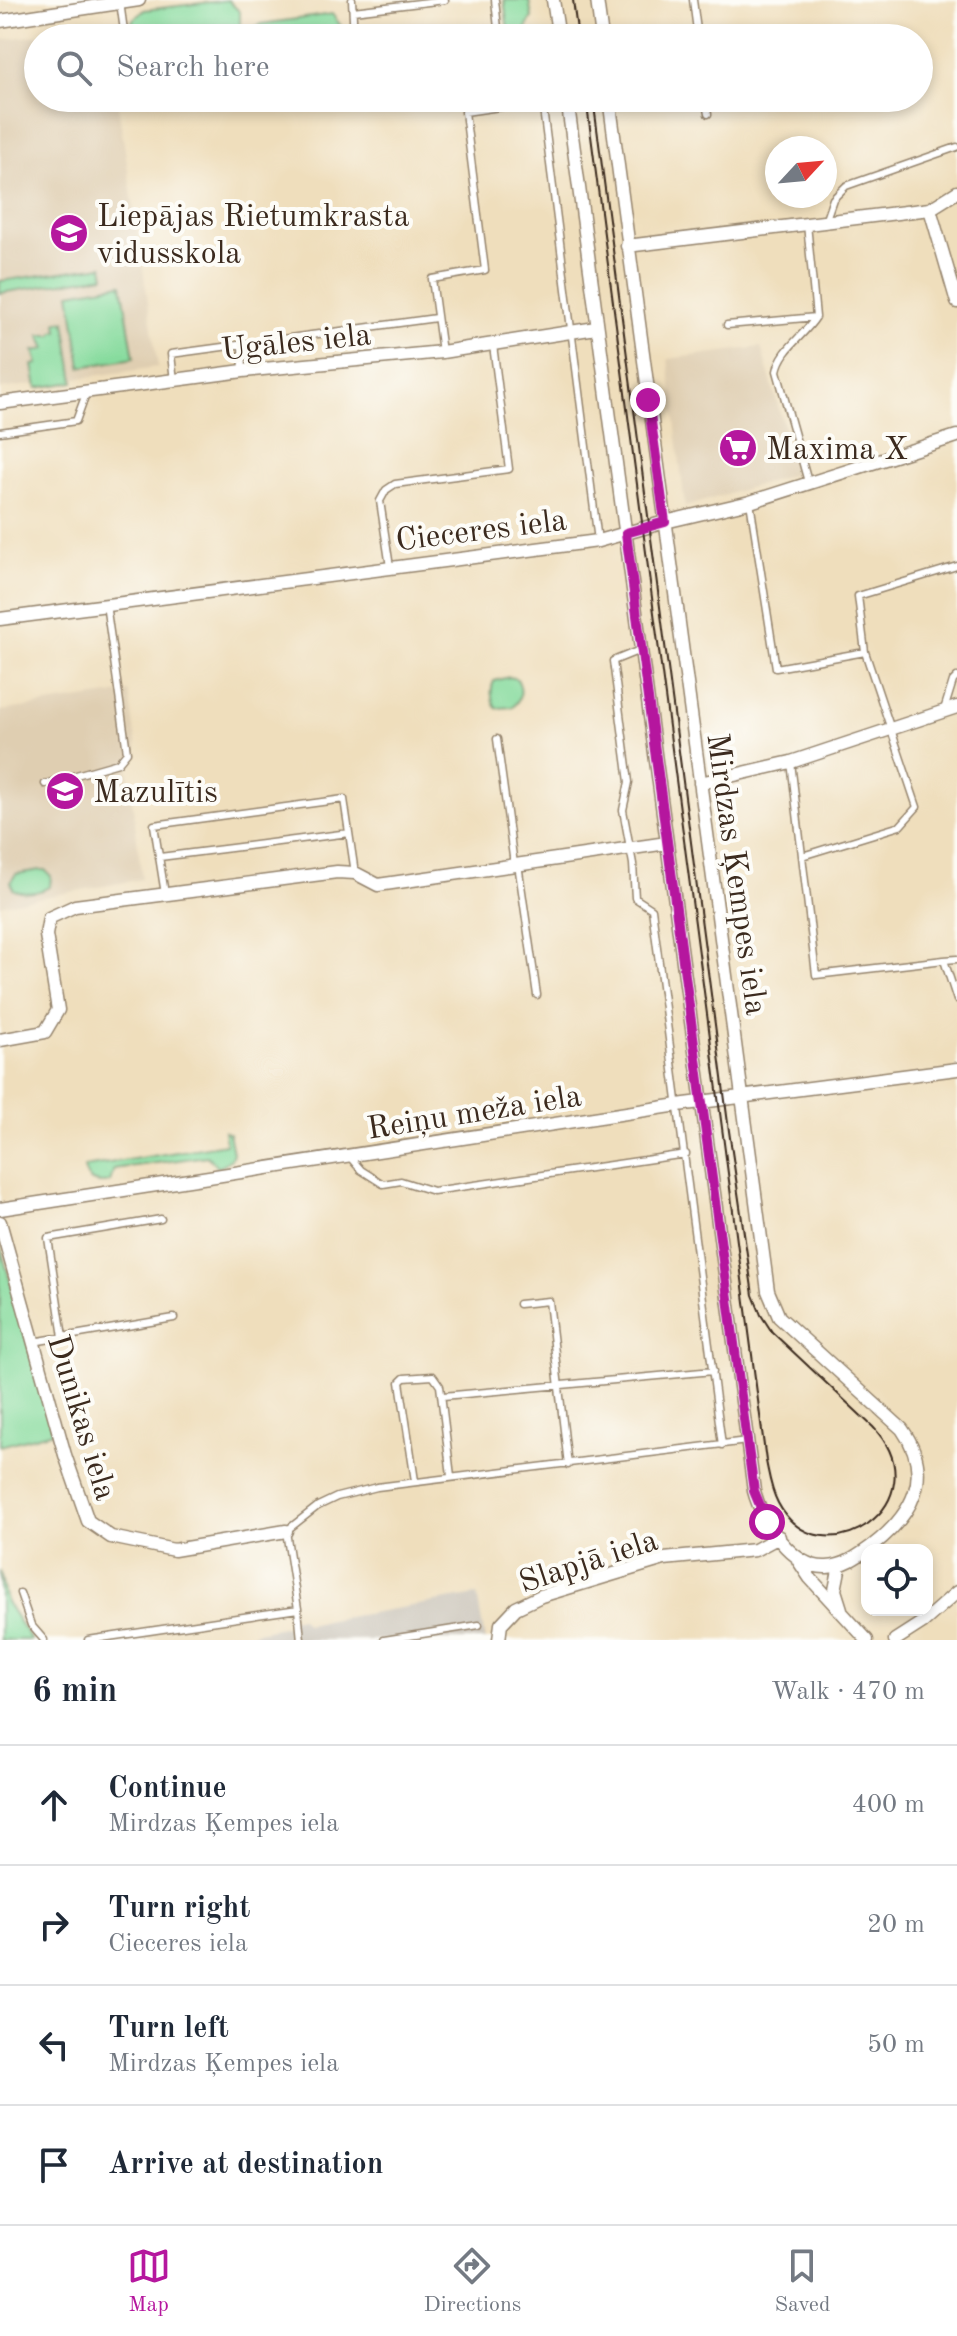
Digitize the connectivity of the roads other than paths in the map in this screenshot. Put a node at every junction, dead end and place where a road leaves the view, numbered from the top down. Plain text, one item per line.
1 (139, 0) edge
2 (352, 0) edge
3 (445, 0) edge
4 (495, 0) edge
5 (553, 0) edge
6 (597, 0) edge
7 (693, 0) edge
8 (120, 2) junction
9 (353, 11) junction
10 (0, 21) edge
11 (123, 24) edge
12 (353, 24) edge
13 (498, 24) edge
14 (557, 24) edge
15 (600, 24) edge
16 (696, 24) edge
17 (465, 112) edge
18 (543, 112) edge
19 (566, 112) edge
20 (611, 112) edge
21 (957, 147) edge
22 (957, 192) edge
23 (930, 209) junction
24 (825, 222) junction
25 (807, 224) junction
26 (627, 246) junction
27 (955, 287) edge
28 (957, 302) edge
29 (816, 317) junction
30 (436, 318) junction
31 (727, 325) dead end
32 (596, 328) junction
33 (572, 332) junction
34 (242, 345) junction
35 (493, 345) junction
36 (442, 352) junction
37 (243, 371) junction
38 (174, 381) junction
39 (87, 391) junction
40 (0, 403) edge
41 (0, 432) edge
42 (957, 436) edge
43 (808, 482) junction
44 (750, 502) junction
45 (665, 522) junction
46 (626, 533) junction
47 (598, 541) junction
48 (957, 566) edge
49 (390, 567) junction
50 (106, 604) junction
51 (0, 619) edge
52 (641, 650) junction
53 (865, 652) junction
54 (957, 677) edge
55 (950, 709) edge
56 (891, 728) junction
57 (497, 739) dead end
58 (791, 762) junction
59 (700, 783) junction
60 (45, 784) dead end
61 (349, 833) junction
62 (667, 843) junction
63 (630, 847) junction
64 (802, 856) junction
65 (160, 857) junction
66 (516, 864) junction
67 (355, 873) junction
68 (165, 894) junction
69 (957, 959) edge
70 (944, 960) junction
71 (537, 995) dead end
72 (957, 1000) edge
73 (0, 1040) edge
74 (957, 1069) edge
75 (742, 1096) junction
76 (702, 1101) junction
77 (678, 1105) junction
78 (686, 1154) junction
79 (349, 1156) junction
80 (0, 1209) edge
81 (161, 1219) dead end
82 (0, 1222) edge
83 (519, 1304) dead end
84 (174, 1318) dead end
85 (63, 1337) junction
86 (33, 1342) junction
87 (713, 1371) junction
88 (558, 1386) junction
89 (443, 1396) junction
90 (747, 1441) junction
91 (722, 1445) junction
92 (568, 1465) junction
93 (451, 1476) junction
94 (415, 1481) junction
95 (286, 1531) junction
96 (779, 1537) junction
97 (791, 1551) junction
98 (840, 1565) junction
99 (957, 1592) edge
100 (20, 1593) dead end
101 (298, 1609) junction
102 (842, 1612) junction
103 (479, 1625) dead end
104 (44, 1640) edge
105 (88, 1640) edge
106 (301, 1640) edge
107 (384, 1640) edge
108 (499, 1640) edge
109 (867, 1640) edge
110 (895, 1640) edge

1 - 8 street
2 - 9 lane
3 - 9 lane
4 - 13 lane
5 - 14 street
6 - 15 street
7 - 16 lane
8 - 10 street
8 - 11 lane
9 - 12 lane
17 - 30 lane
18 - 33 lane
19 - 32 street, Mirdzas Ķempes iela
20 - 26 street, Mirdzas Ķempes iela
21 - 24 lane
22 - 23 street
23 - 24 street
23 - 27 street
24 - 25 street
25 - 26 street
25 - 29 lane
26 - 45 street, Mirdzas Ķempes iela
27 - 28 street
29 - 31 lane
29 - 43 lane
30 - 34 lane
30 - 36 lane
32 - 33 street, Ugāles iela
32 - 46 street, Mirdzas Ķempes iela
33 - 35 street, Ugāles iela
33 - 47 lane
34 - 37 lane
34 - 38 lane
35 - 36 street, Ugāles iela
35 - 49 lane
36 - 37 street, Ugāles iela
37 - 38 street, Ugāles iela
38 - 39 street, Ugāles iela
39 - 40 street, Ugāles iela
39 - 41 lane
42 - 43 street, Cieceres iela
43 - 44 street, Cieceres iela
44 - 45 street, Cieceres iela
44 - 53 lane
45 - 46 street, Cieceres iela
45 - 59 street, Mirdzas Ķempes iela
46 - 47 street, Cieceres iela
46 - 52 street, Mirdzas Ķempes iela
47 - 49 street, Cieceres iela
48 - 53 lane
49 - 50 street, Cieceres iela
50 - 51 street, Cieceres iela
50 - 60 lane
52 - 62 street, Mirdzas Ķempes iela
52 - 63 lane
53 - 56 lane
54 - 55 lane
55 - 56 street
56 - 58 street
56 - 64 lane
57 - 66 lane
58 - 59 street
58 - 64 lane
59 - 75 street, Mirdzas Ķempes iela
61 - 65 lane
61 - 65 lane
61 - 67 lane
62 - 63 street
62 - 76 street, Mirdzas Ķempes iela
63 - 66 street
63 - 77 lane
64 - 70 lane
65 - 68 lane
66 - 67 street
66 - 71 lane
67 - 68 street
68 - 73 street
69 - 70 lane
70 - 72 lane
74 - 75 street, Reiņu meža iela
75 - 76 street, Reiņu meža iela
75 - 98 street, Mirdzas Ķempes iela
76 - 77 street, Reiņu meža iela
76 - 90 street, Mirdzas Ķempes iela
77 - 78 lane
77 - 79 street, Reiņu meža iela
78 - 79 lane
78 - 87 lane
79 - 80 street, Reiņu meža iela
81 - 85 lane
82 - 86 street, Dunikas iela
83 - 88 lane
84 - 85 lane
85 - 86 lane
86 - 95 street, Dunikas iela
87 - 88 lane
87 - 91 lane
88 - 89 lane
88 - 92 lane
89 - 93 lane
89 - 94 lane
90 - 91 lane
90 - 96 street, Mirdzas Ķempes iela
91 - 92 lane
92 - 93 lane
93 - 94 lane
94 - 95 lane
95 - 101 lane
96 - 97 street, Mirdzas Ķempes iela
96 - 108 street, Slapjā iela
97 - 98 street, Mirdzas Ķempes iela
97 - 102 street, Mirdzas Ķempes iela
98 - 102 street
99 - 110 street
100 - 104 lane
101 - 105 lane
101 - 106 lane
102 - 109 street, Mirdzas Ķempes iela
103 - 107 lane

